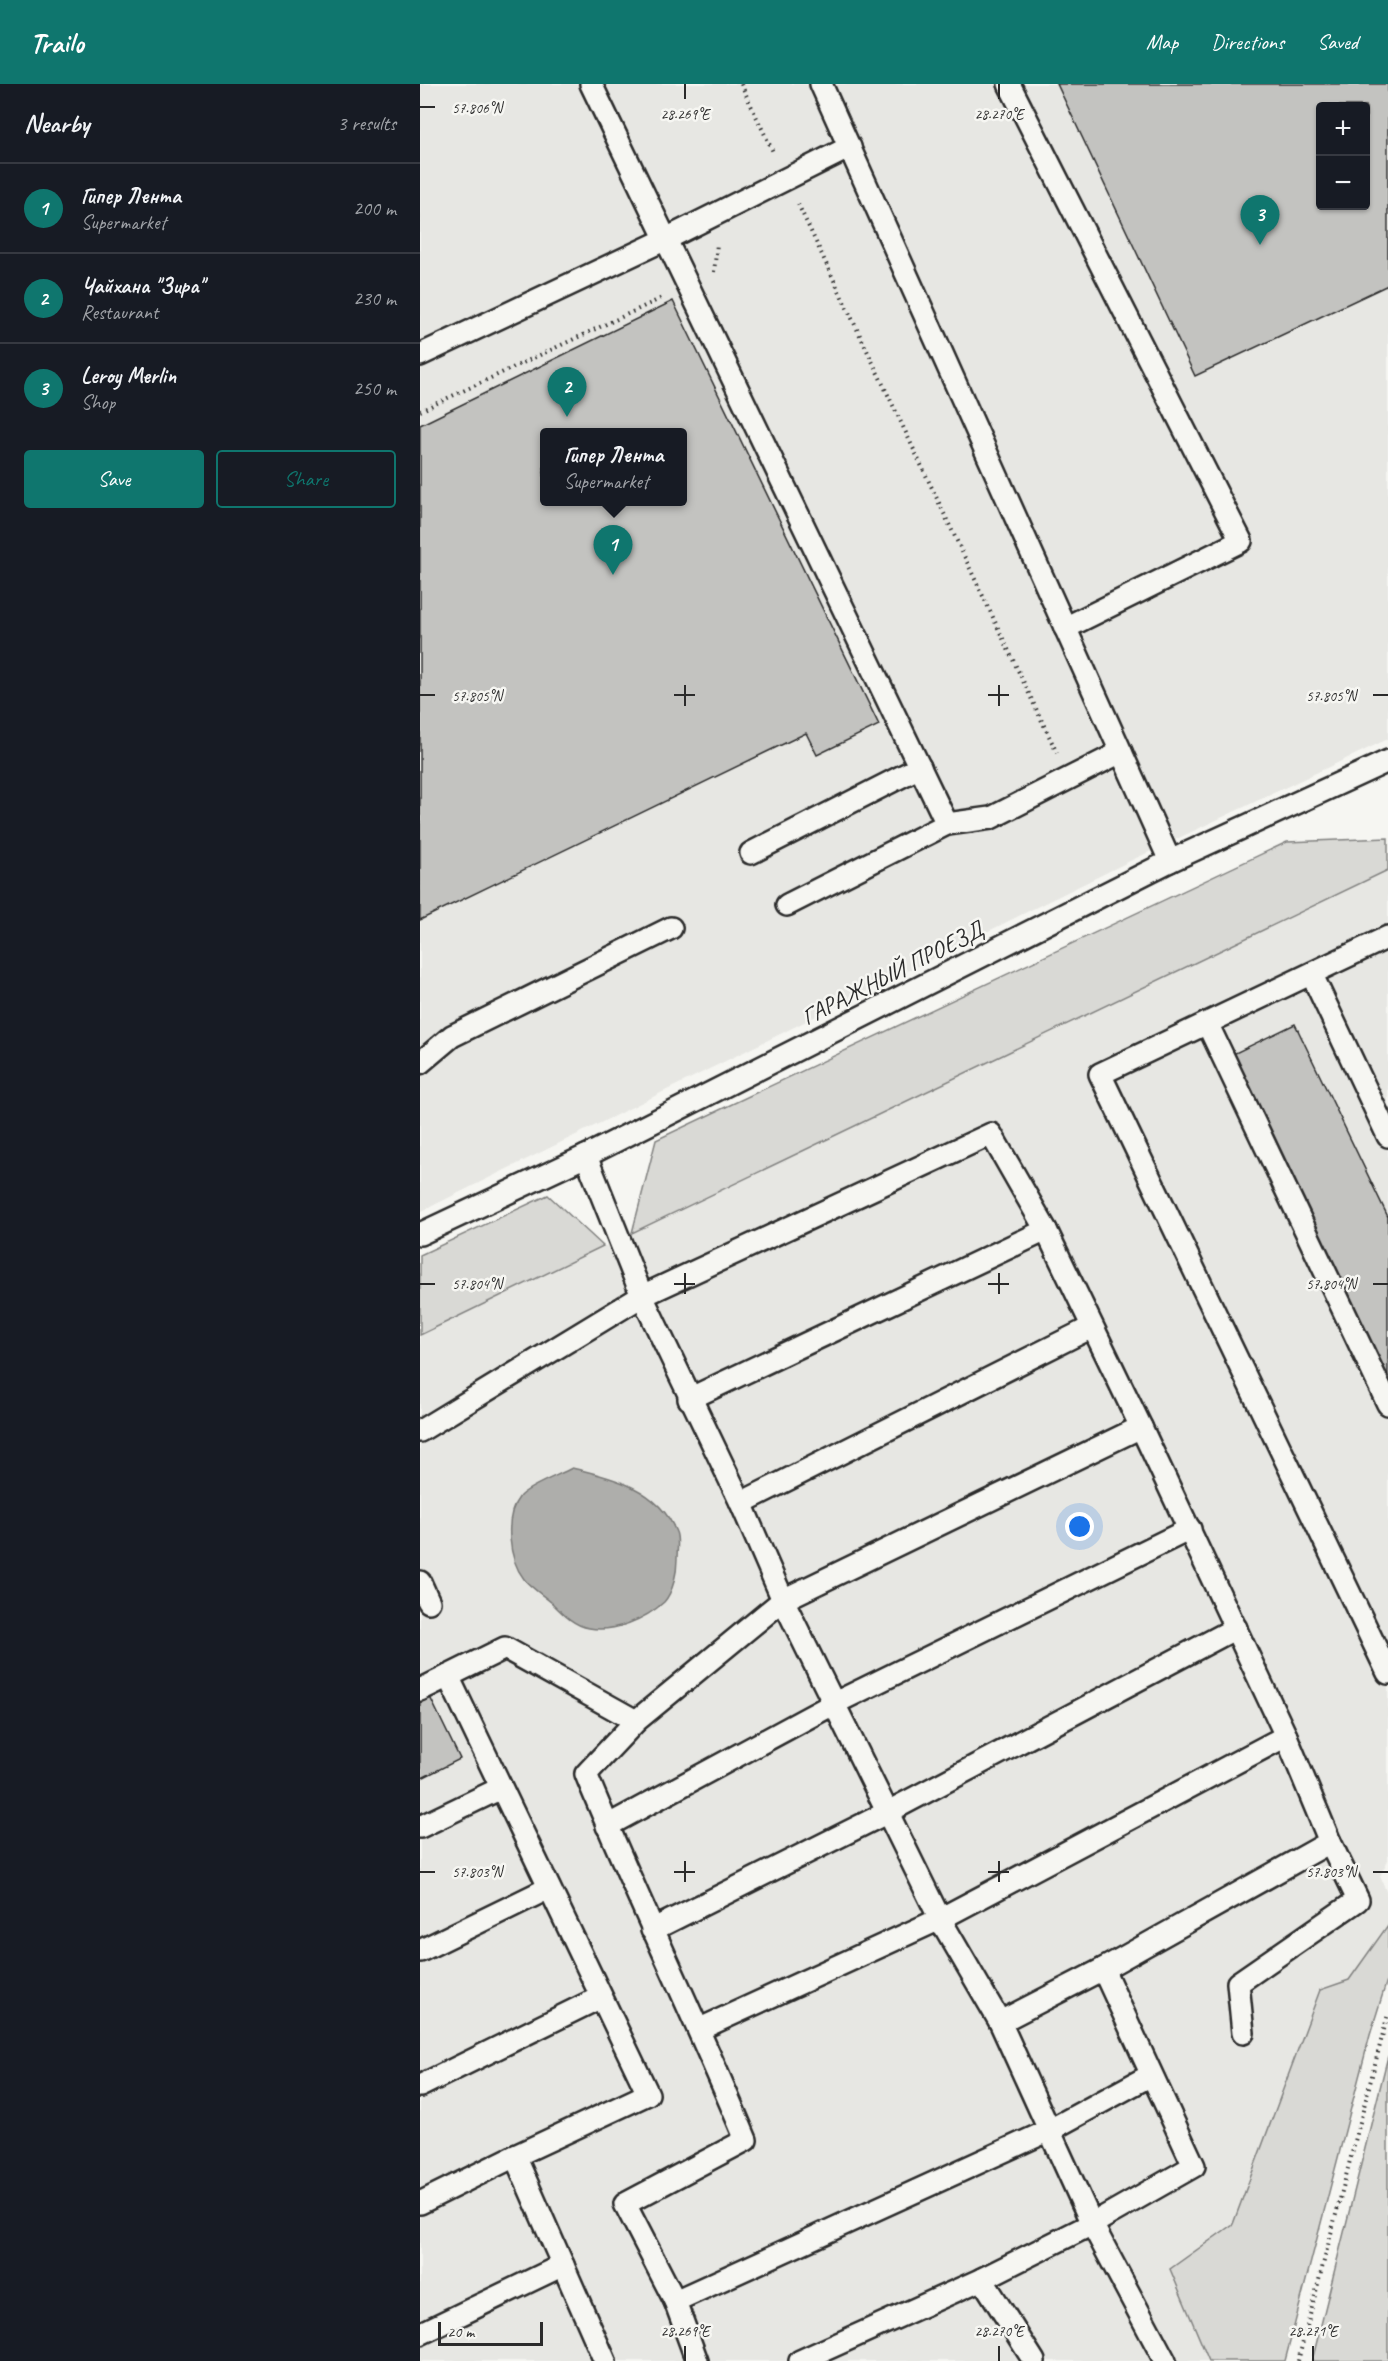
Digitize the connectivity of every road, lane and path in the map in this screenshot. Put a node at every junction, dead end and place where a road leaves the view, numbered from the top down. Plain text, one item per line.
1 (591, 84) edge
2 (741, 84) edge
3 (821, 84) edge
4 (1009, 84) edge
5 (850, 147) junction
6 (786, 179) junction
7 (797, 203) junction
8 (787, 208) dead end
9 (727, 238) dead end
10 (664, 240) junction
11 (688, 285) junction
12 (420, 355) edge
13 (420, 411) edge
14 (1065, 628) junction
15 (1121, 752) junction
16 (1388, 761) edge
17 (920, 767) junction
18 (1070, 780) junction
19 (947, 824) junction
20 (751, 853) dead end
21 (1170, 861) junction
22 (787, 905) dead end
23 (671, 928) dead end
24 (1388, 937) edge
25 (1312, 975) junction
26 (1207, 1023) junction
27 (420, 1063) edge
28 (1388, 1136) edge
29 (586, 1156) junction
30 (1046, 1230) junction
31 (420, 1234) edge
32 (642, 1296) junction
33 (1092, 1327) junction
34 (689, 1399) junction
35 (1388, 1404) edge
36 (1141, 1427) junction
37 (420, 1431) edge
38 (741, 1503) junction
39 (1190, 1529) junction
40 (420, 1582) edge
41 (783, 1600) junction
42 (429, 1602) dead end
43 (1236, 1628) junction
44 (1388, 1673) edge
45 (448, 1676) junction
46 (420, 1690) edge
47 (835, 1703) junction
48 (636, 1721) junction
49 (1286, 1736) junction
50 (501, 1788) junction
51 (886, 1813) junction
52 (607, 1826) junction
53 (420, 1827) edge
54 (1330, 1842) junction
55 (549, 1888) junction
56 (940, 1919) junction
57 (652, 1930) junction
58 (420, 1951) edge
59 (1103, 1969) junction
60 (601, 1997) junction
61 (1388, 2014) edge
62 (1000, 2022) junction
63 (700, 2029) junction
64 (1243, 2033) dead end
65 (1151, 2074) junction
66 (420, 2085) edge
67 (1050, 2130) junction
68 (515, 2156) junction
69 (420, 2204) edge
70 (1092, 2224) junction
71 (563, 2265) junction
72 (982, 2279) junction
73 (675, 2301) junction
74 (420, 2334) edge
75 (605, 2361) edge
76 (697, 2361) edge
77 (800, 2361) edge
78 (1034, 2361) edge
79 (1165, 2361) edge
80 (1298, 2361) edge

1 - 10 lane
2 - 6 path
3 - 5 lane
4 - 14 lane
5 - 6 lane
5 - 14 lane
6 - 7 path
6 - 10 lane
7 - 8 path
7 - 18 path
9 - 11 path
10 - 11 lane
10 - 12 lane
11 - 13 path
11 - 17 lane
14 - 15 lane
15 - 18 lane
15 - 21 lane
16 - 21 lane, ГАРАЖНЫЙ ПРОЕЗД
17 - 19 lane
17 - 20 lane
18 - 19 lane
19 - 22 lane
21 - 29 lane, ГАРАЖНЫЙ ПРОЕЗД
23 - 27 lane
24 - 25 lane
25 - 26 lane
25 - 28 lane
26 - 35 lane
26 - 44 lane
29 - 31 lane, ГАРАЖНЫЙ ПРОЕЗД
29 - 32 lane
30 - 32 lane
30 - 33 lane
30 - 34 lane
32 - 34 lane
32 - 37 lane
33 - 36 lane
33 - 38 lane
34 - 38 lane
36 - 39 lane
36 - 41 lane
38 - 41 lane
39 - 43 lane
39 - 47 lane
40 - 42 lane
41 - 47 lane
41 - 48 lane
43 - 49 lane
43 - 51 lane
45 - 46 lane
45 - 48 lane
45 - 50 lane
47 - 51 lane
47 - 52 lane
48 - 52 lane
49 - 54 lane
49 - 56 lane
50 - 53 lane
50 - 55 lane
51 - 56 lane
51 - 57 lane
52 - 57 lane
54 - 59 lane
54 - 64 lane
55 - 58 lane
55 - 60 lane
56 - 62 lane
56 - 63 lane
57 - 63 lane
59 - 62 lane
59 - 65 lane
60 - 66 lane
60 - 68 lane
61 - 80 path
62 - 67 lane
63 - 73 lane
65 - 67 lane
65 - 70 lane
67 - 70 lane
67 - 73 lane
68 - 69 lane
68 - 71 lane
70 - 72 lane
70 - 79 lane
71 - 74 lane
71 - 75 lane
72 - 77 lane
72 - 78 lane
73 - 76 lane

